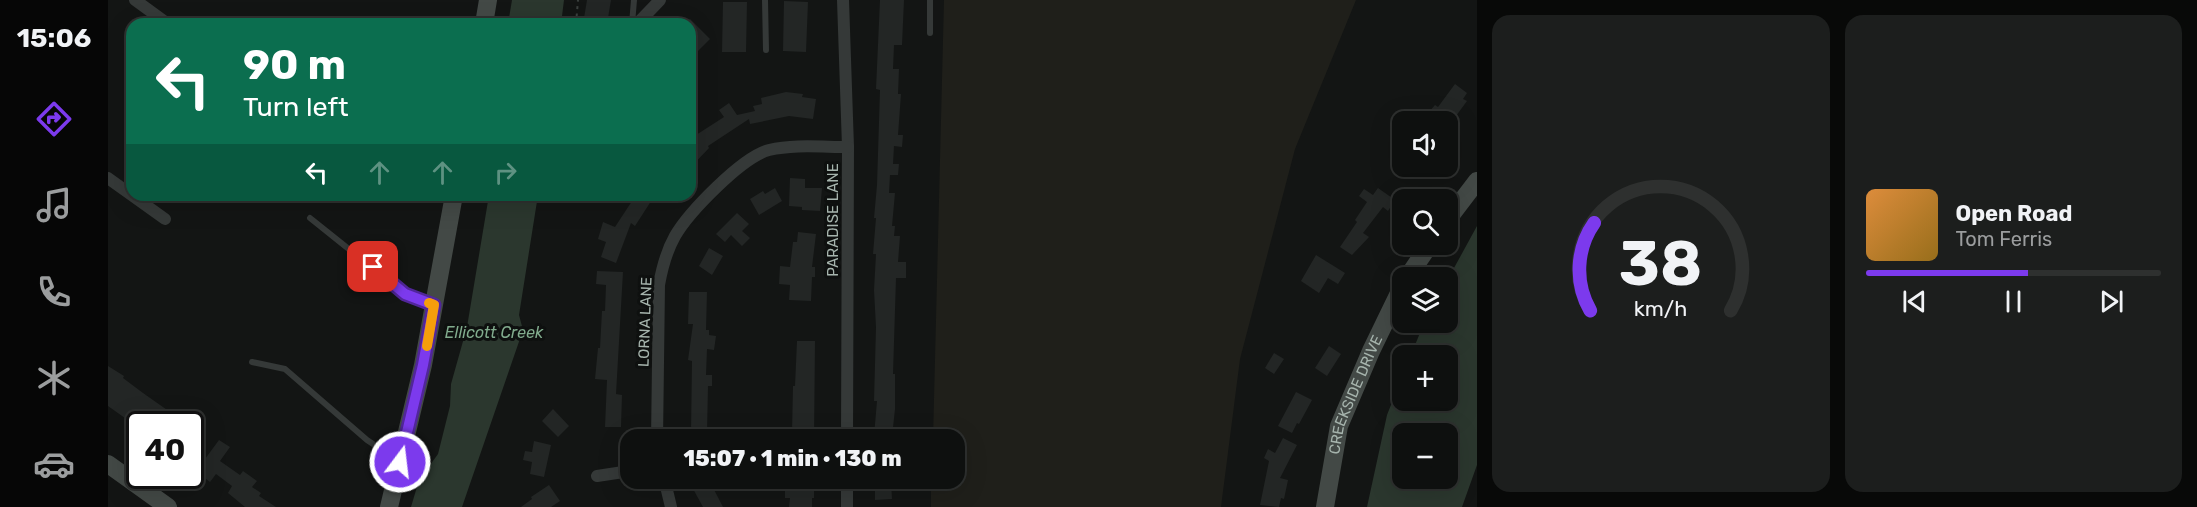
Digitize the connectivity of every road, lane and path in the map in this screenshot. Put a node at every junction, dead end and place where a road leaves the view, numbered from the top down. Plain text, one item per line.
1 (135, 0) edge
2 (488, 0) edge
3 (578, 0) edge
4 (634, 0) edge
5 (660, 0) edge
6 (765, 0) edge
7 (843, 0) edge
8 (930, 0) edge
9 (160, 18) edge
10 (485, 18) edge
11 (576, 18) edge
12 (635, 18) edge
13 (641, 18) edge
14 (930, 33) dead end
15 (766, 50) dead end
16 (848, 147) junction
17 (108, 178) edge
18 (1477, 181) edge
19 (126, 191) edge
20 (140, 201) edge
21 (453, 201) edge
22 (1458, 206) edge
23 (310, 218) dead end
24 (165, 219) dead end
25 (434, 305) junction
26 (1392, 308) edge
27 (252, 362) dead end
28 (657, 429) edge
29 (847, 429) edge
30 (400, 462) junction
31 (108, 464) edge
32 (620, 473) edge
33 (597, 476) dead end
34 (666, 489) edge
35 (847, 489) edge
36 (168, 507) edge
37 (389, 507) edge
38 (671, 507) edge
39 (847, 507) edge
40 (1325, 507) edge

1 - 9 street
2 - 10 street
3 - 11 path
4 - 12 lane
5 - 13 street
6 - 15 lane
7 - 16 street, PARADISE LANE
8 - 14 lane
16 - 28 street, LORNA LANE
16 - 29 street, PARADISE LANE
17 - 19 street
18 - 22 street
20 - 24 street
21 - 25 street
23 - 25 lane
25 - 30 street
26 - 40 street, CREEKSIDE DRIVE
27 - 30 lane
30 - 37 street
31 - 36 street
32 - 33 street
34 - 38 street
35 - 39 street

